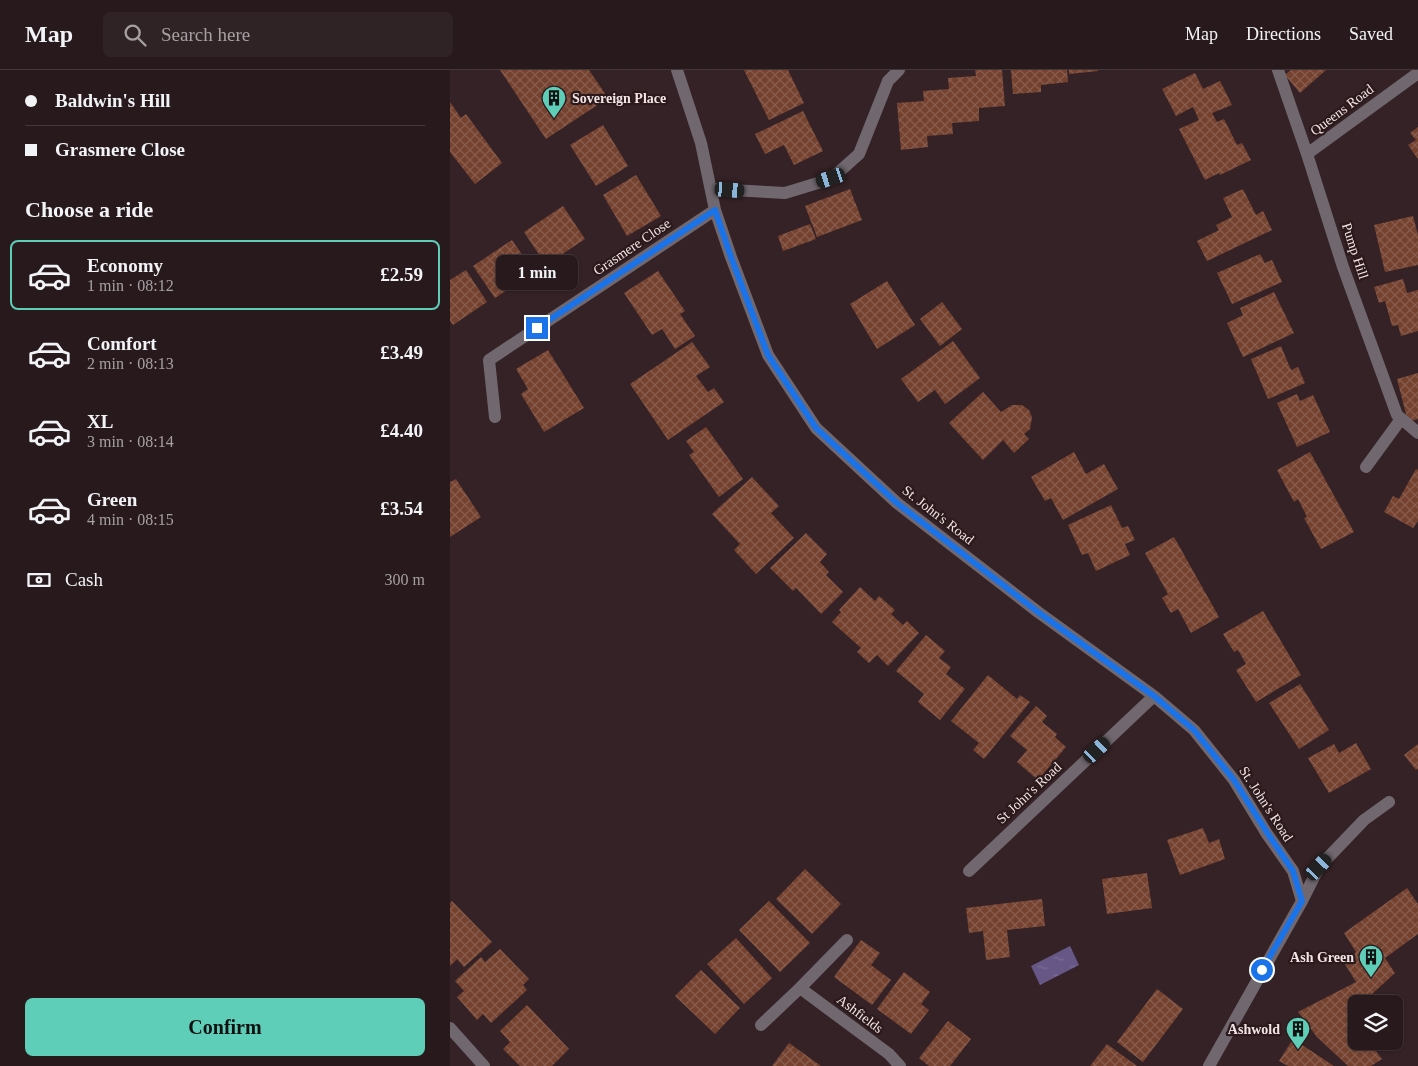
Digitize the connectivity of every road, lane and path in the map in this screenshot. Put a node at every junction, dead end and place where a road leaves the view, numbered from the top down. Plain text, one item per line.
1 (677, 70) edge
2 (899, 70) edge
3 (1278, 70) edge
4 (1418, 72) edge
5 (1308, 154) junction
6 (712, 189) junction
7 (715, 210) junction
8 (495, 417) dead end
9 (1401, 419) junction
10 (1418, 433) edge
11 (1366, 468) dead end
12 (1154, 696) junction
13 (1389, 802) dead end
14 (968, 871) dead end
15 (1302, 901) junction
16 (846, 940) dead end
17 (800, 988) junction
18 (761, 1024) dead end
19 (450, 1028) edge
20 (484, 1066) edge
21 (900, 1066) edge
22 (1209, 1066) edge

1 - 6 street, St. John's Road
2 - 6 street
3 - 5 street, Pump Hill
4 - 5 street, Queens Road
5 - 9 street, Pump Hill
6 - 7 street, St. John's Road
7 - 8 street, Grasmere Close
7 - 12 street, St. John's Road
9 - 10 street, Pump Hill
9 - 11 street
12 - 14 street, St John's Road
12 - 15 street, St. John's Road
13 - 15 street
15 - 22 street
16 - 17 street
17 - 18 street
17 - 21 street, Ashfields
19 - 20 street

